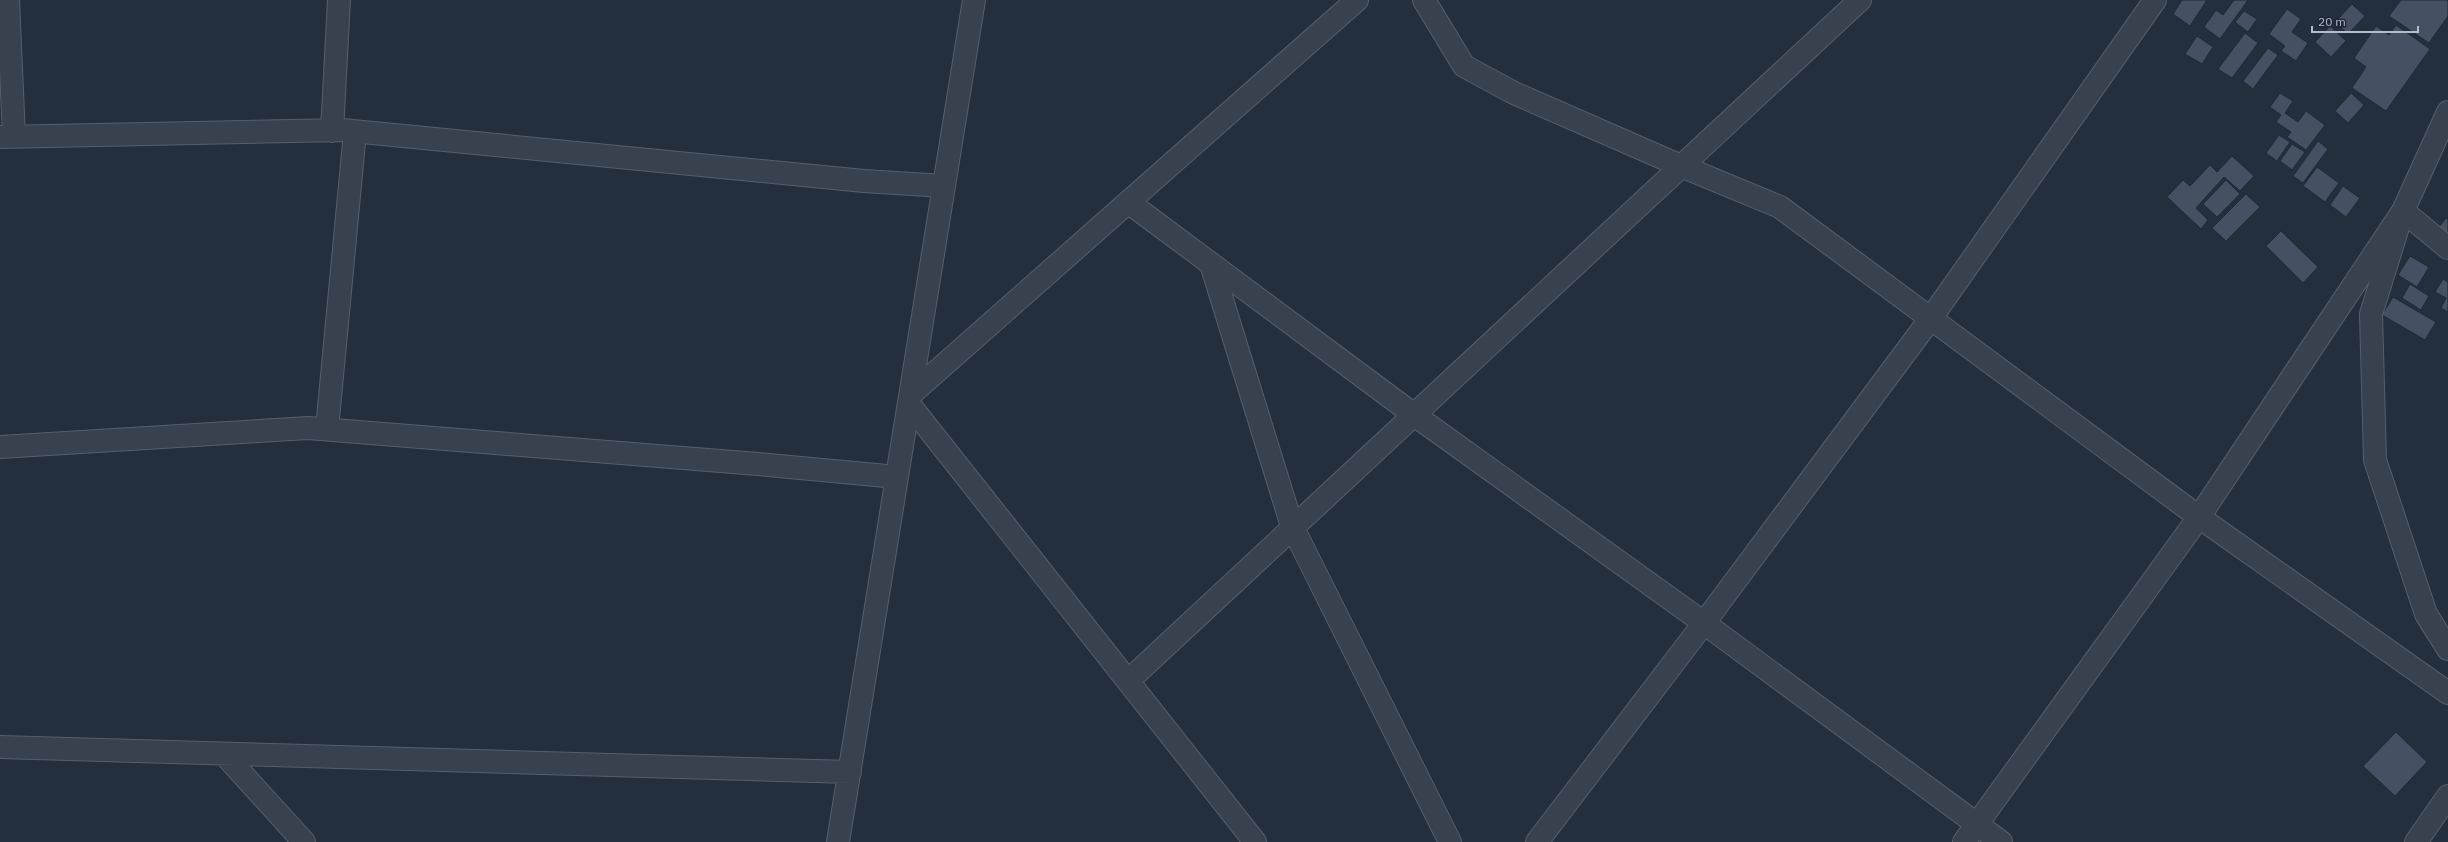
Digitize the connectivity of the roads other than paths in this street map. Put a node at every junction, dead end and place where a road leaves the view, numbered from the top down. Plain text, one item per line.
1 (8, 0) edge
2 (339, 0) edge
3 (974, 0) edge
4 (1357, 0) edge
5 (1424, 0) edge
6 (1860, 0) edge
7 (2155, 0) edge
8 (2448, 112) edge
9 (332, 131) junction
10 (355, 132) junction
11 (7, 137) edge
12 (1681, 166) junction
13 (944, 186) junction
14 (1128, 202) junction
15 (2404, 211) junction
16 (2448, 248) edge
17 (1211, 264) junction
18 (1931, 318) junction
19 (910, 399) junction
20 (1413, 414) junction
21 (327, 429) junction
22 (0, 447) edge
23 (897, 477) junction
24 (2199, 517) junction
25 (1292, 526) junction
26 (1704, 623) junction
27 (2448, 649) edge
28 (1128, 681) junction
29 (2448, 693) edge
30 (0, 746) edge
31 (224, 754) junction
32 (850, 772) junction
33 (2448, 796) edge
34 (1976, 824) junction
35 (304, 842) edge
36 (838, 842) edge
37 (1255, 842) edge
38 (1450, 842) edge
39 (1537, 842) edge
40 (1964, 842) edge
41 (2001, 842) edge
42 (2416, 842) edge

1 - 11 street
2 - 9 street
3 - 13 street
4 - 14 street
5 - 12 street
6 - 12 street
7 - 18 street
8 - 15 street
9 - 10 street
9 - 11 street
10 - 13 street
10 - 21 street
12 - 18 street
12 - 20 street
13 - 19 street
14 - 17 street
14 - 19 street
15 - 16 street
15 - 24 street
15 - 27 street
17 - 20 street
17 - 25 street
18 - 24 street
18 - 26 street
19 - 23 street
19 - 28 street
20 - 25 street
20 - 26 street
21 - 22 street
21 - 23 street
23 - 32 street
24 - 29 street
24 - 34 street
25 - 28 street
25 - 38 street
26 - 34 street
26 - 39 street
28 - 37 street
30 - 31 street
31 - 32 street
31 - 35 street
32 - 36 street
33 - 42 street
34 - 40 street
34 - 41 street

